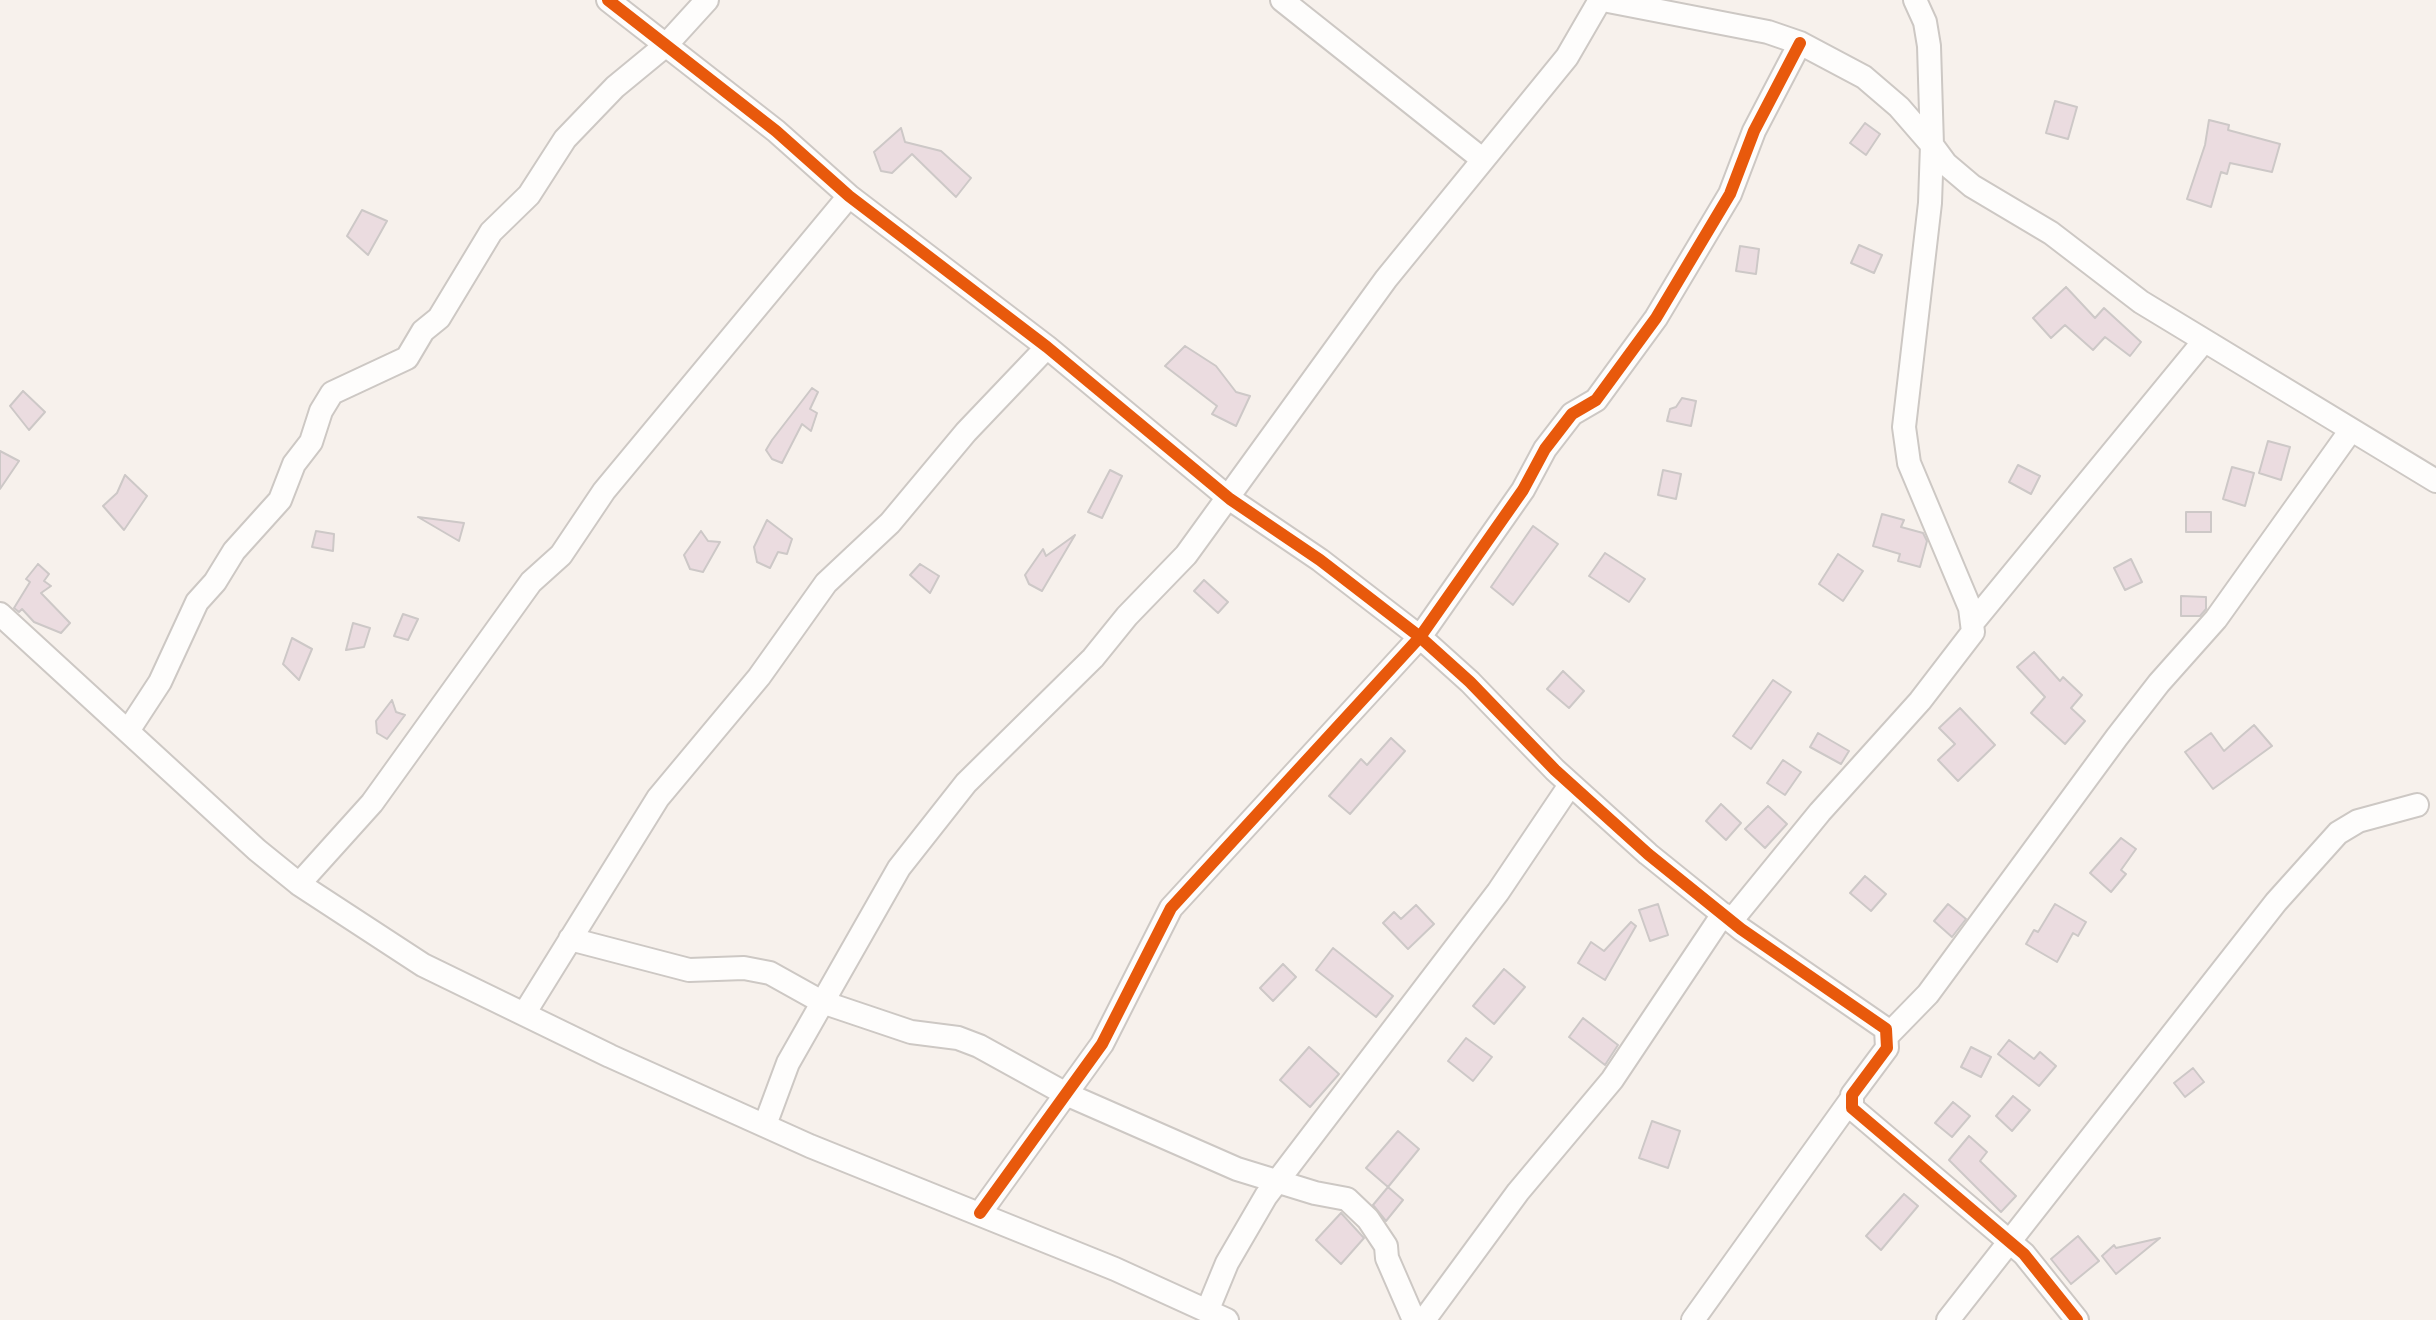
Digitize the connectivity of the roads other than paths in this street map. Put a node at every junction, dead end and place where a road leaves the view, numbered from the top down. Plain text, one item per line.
1 (608, 0) edge
2 (707, 0) edge
3 (1282, 0) edge
4 (1601, 0) edge
5 (1915, 0) edge
6 (1800, 43) junction
7 (666, 45) junction
8 (1932, 145) junction
9 (1482, 159) junction
10 (849, 196) junction
11 (2204, 341) junction
12 (1047, 347) junction
13 (2351, 430) junction
14 (2436, 481) edge
15 (1230, 499) junction
16 (0, 614) edge
17 (1974, 621) junction
18 (1420, 637) junction
19 (128, 731) junction
20 (1570, 785) junction
21 (2417, 805) dead end
22 (299, 884) junction
23 (1727, 917) junction
24 (570, 939) junction
25 (822, 1002) junction
26 (524, 1014) junction
27 (1889, 1034) junction
28 (1066, 1094) junction
29 (1850, 1101) junction
30 (765, 1125) junction
31 (1277, 1180) junction
32 (980, 1213) junction
33 (2010, 1241) junction
34 (1218, 1314) edge
35 (1414, 1320) edge
36 (1424, 1320) edge
37 (1693, 1320) edge
38 (1948, 1320) edge
39 (2077, 1320) edge

1 - 7 street
2 - 7 street
3 - 9 street
4 - 6 street
4 - 9 street
5 - 8 street
6 - 8 street
6 - 18 street
7 - 10 street
7 - 19 street
8 - 11 street
8 - 17 street
9 - 15 street
10 - 12 street
10 - 22 street
11 - 13 street
11 - 17 street
12 - 15 street
12 - 24 street
13 - 14 street
13 - 27 street
15 - 18 street
15 - 25 street
16 - 19 street
17 - 23 street
18 - 20 street
18 - 28 street
19 - 22 street
20 - 23 street
20 - 31 street
21 - 33 street
22 - 26 street
23 - 27 street
23 - 36 street
24 - 25 street
24 - 26 street
25 - 28 street
25 - 30 street
26 - 30 street
27 - 29 street
28 - 31 street
28 - 32 street
29 - 33 street
29 - 37 street
30 - 32 street
31 - 34 street
31 - 35 street
32 - 34 street
33 - 38 street
33 - 39 street

